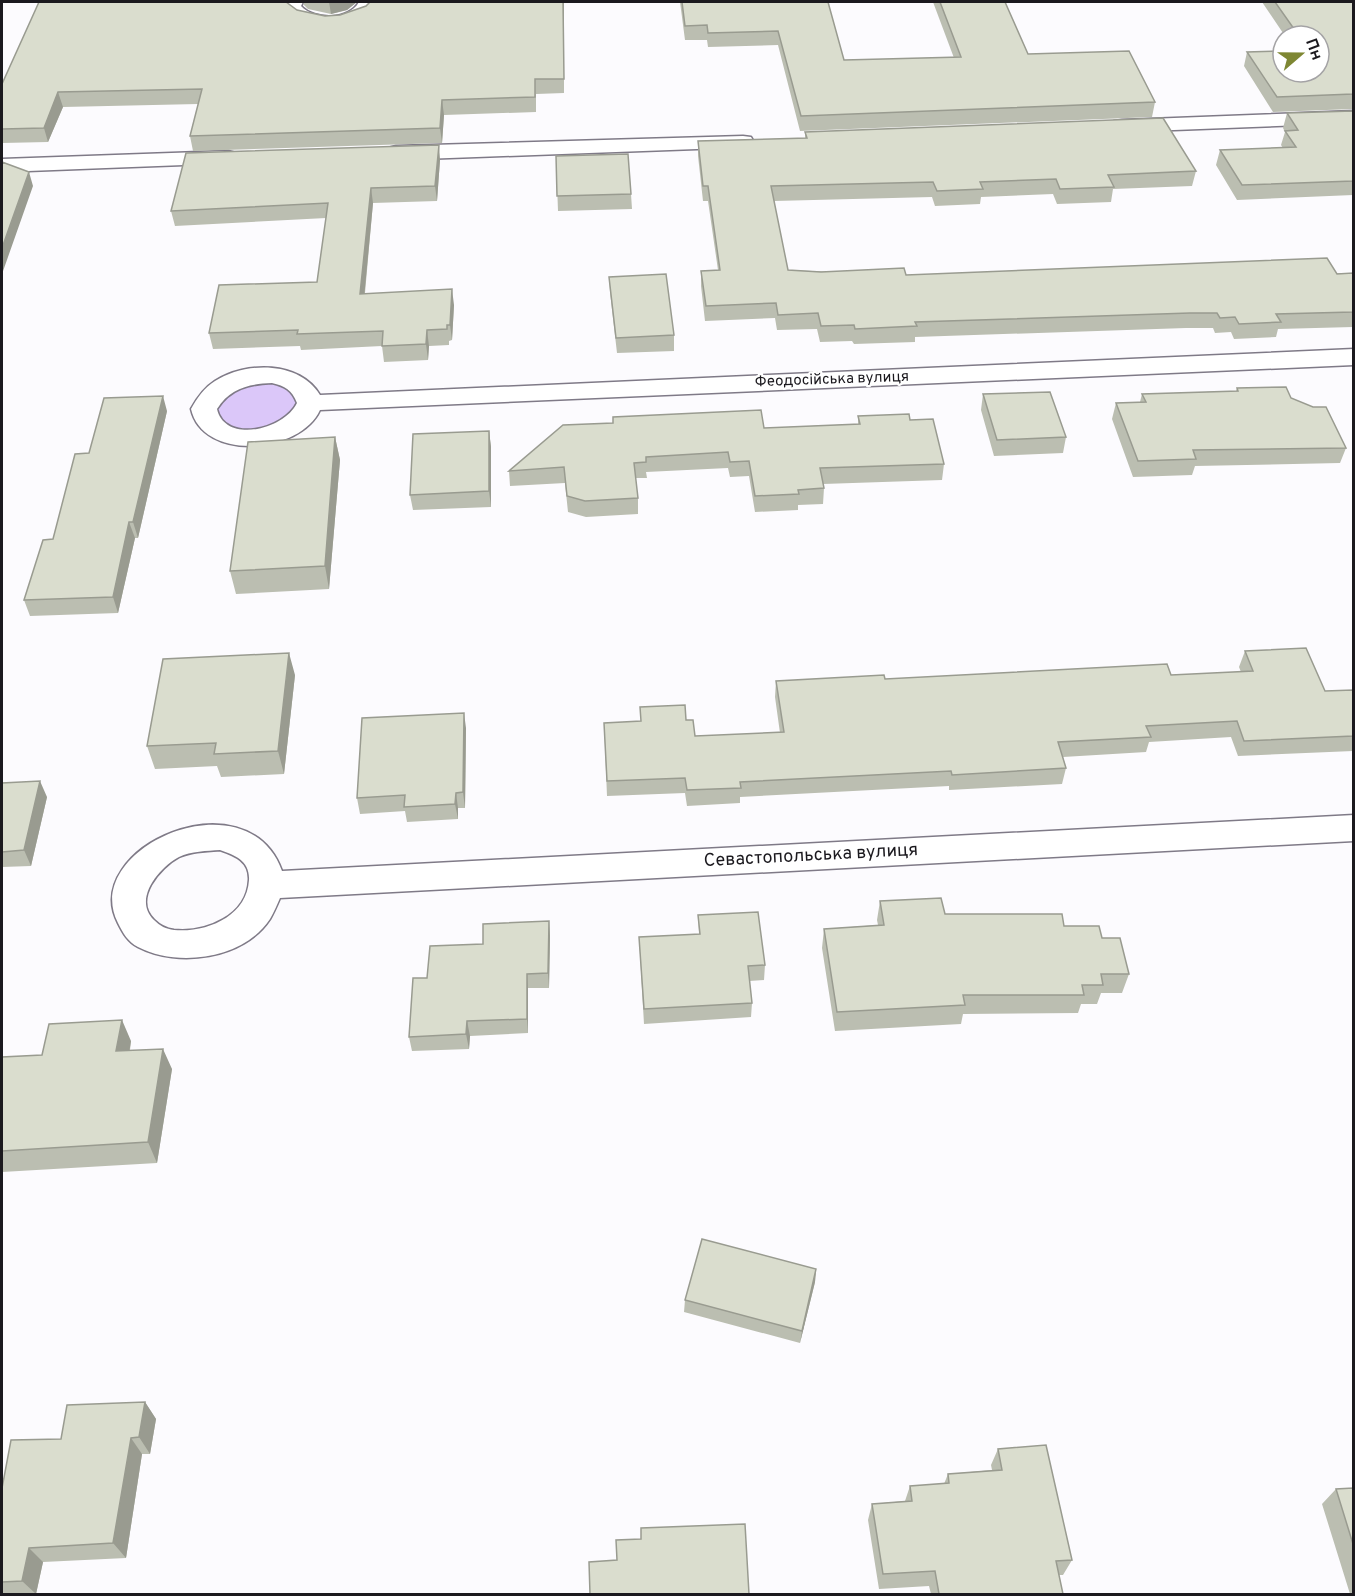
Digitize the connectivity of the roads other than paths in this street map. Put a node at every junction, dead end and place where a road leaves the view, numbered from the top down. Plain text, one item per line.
1 (294, 2) edge
2 (369, 2) edge
3 (392, 3) edge
4 (1353, 117) edge
5 (1103, 127) edge
6 (768, 141) edge
7 (373, 154) edge
8 (253, 158) edge
9 (2, 166) edge
10 (1353, 357) edge
11 (310, 403) dead end
12 (1353, 828) edge
13 (268, 885) dead end

1 - 2 street
2 - 3 street
4 - 5 street
6 - 7 street
8 - 9 street
10 - 11 street, Феодосійська вулиця
12 - 13 street, Севастопольська вулиця

